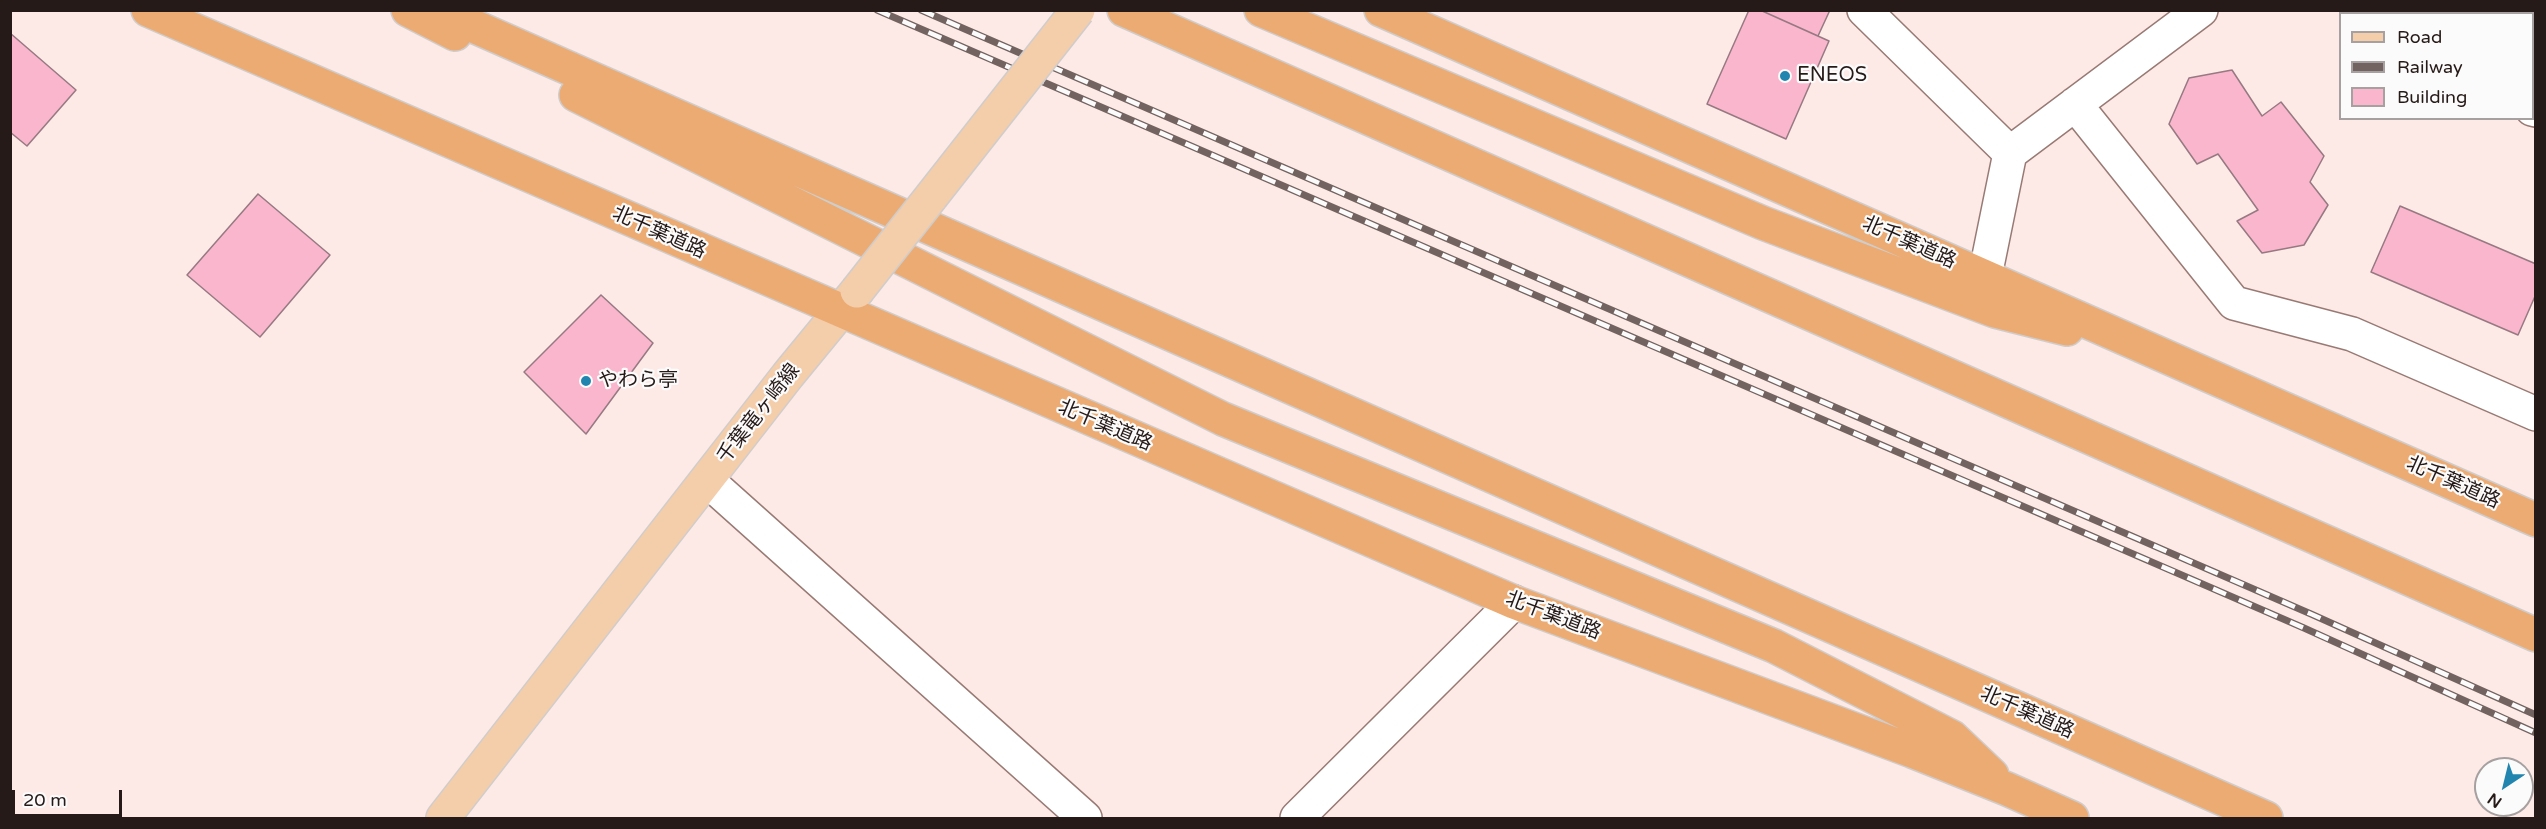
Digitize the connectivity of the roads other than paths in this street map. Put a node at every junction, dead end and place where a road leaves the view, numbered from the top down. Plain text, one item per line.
1 (148, 10) edge
2 (408, 10) edge
3 (437, 10) edge
4 (1078, 10) edge
5 (1124, 10) edge
6 (1261, 10) edge
7 (1382, 10) edge
8 (1864, 10) edge
9 (2201, 10) edge
10 (2075, 104) junction
11 (2010, 153) junction
12 (1985, 276) junction
13 (848, 301) junction
14 (2158, 352) junction
15 (2535, 414) edge
16 (708, 481) junction
17 (2535, 520) edge
18 (1514, 602) junction
19 (2535, 635) edge
20 (2007, 789) junction
21 (442, 819) edge
22 (1085, 819) edge
23 (1297, 819) edge
24 (2072, 819) edge
25 (2266, 819) edge

1 - 13 highway, 北千葉道路
2 - 20 highway
3 - 25 highway, 北千葉道路
4 - 13 main road, 千葉竜ヶ崎線, bridge
5 - 19 highway
6 - 14 highway
7 - 12 highway, 北千葉道路
8 - 11 street
9 - 10 street
10 - 11 street
10 - 15 street
11 - 12 street
12 - 14 highway, 北千葉道路
13 - 16 main road, 千葉竜ヶ崎線
13 - 18 highway, 北千葉道路
14 - 17 highway, 北千葉道路
16 - 21 main road, 千葉竜ヶ崎線
16 - 22 street
18 - 20 highway, 北千葉道路
18 - 23 street
20 - 24 highway, 北千葉道路

